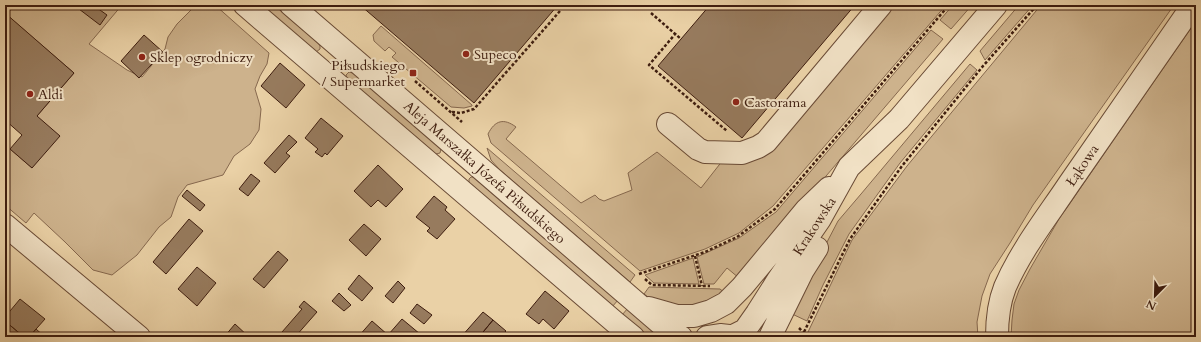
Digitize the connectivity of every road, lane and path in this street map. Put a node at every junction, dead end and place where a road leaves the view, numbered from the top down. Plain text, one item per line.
1 (245, 5) edge
2 (291, 5) edge
3 (881, 5) edge
4 (949, 5) edge
5 (996, 5) edge
6 (1037, 5) edge
7 (1193, 5) edge
8 (560, 11) dead end
9 (651, 13) dead end
10 (676, 34) junction
11 (682, 39) dead end
12 (411, 77) dead end
13 (451, 112) junction
14 (899, 119) junction
15 (465, 124) dead end
16 (668, 124) dead end
17 (460, 150) junction
18 (750, 151) junction
19 (850, 167) junction
20 (441, 174) junction
21 (5, 225) edge
22 (695, 256) junction
23 (633, 270) dead end
24 (639, 274) junction
25 (702, 286) junction
26 (717, 286) dead end
27 (642, 306) junction
28 (804, 332) dead end
29 (626, 333) edge
30 (736, 336) edge
31 (139, 337) edge
32 (681, 337) edge
33 (707, 337) edge
34 (770, 337) edge
35 (997, 337) edge

1 - 20 street, Aleja Marszałka Józefa Piłsudskiego
2 - 17 street, Aleja Marszałka Józefa Piłsudskiego
3 - 18 street
4 - 22 path
5 - 14 street, Krakowska
6 - 28 path
7 - 35 street, Łąkowa
8 - 13 path
9 - 10 path
10 - 11 path
10 - 18 path
12 - 13 path
13 - 15 path
14 - 19 street, Krakowska
14 - 34 street, Krakowska
16 - 18 street
17 - 20 street
17 - 27 street, Aleja Marszałka Józefa Piłsudskiego
19 - 27 street
19 - 30 street, Krakowska
20 - 29 street, Aleja Marszałka Józefa Piłsudskiego
21 - 31 street
22 - 24 path
22 - 25 path
23 - 24 path
24 - 25 path
25 - 26 path
27 - 32 street, Aleja Marszałka Józefa Piłsudskiego
30 - 33 street

